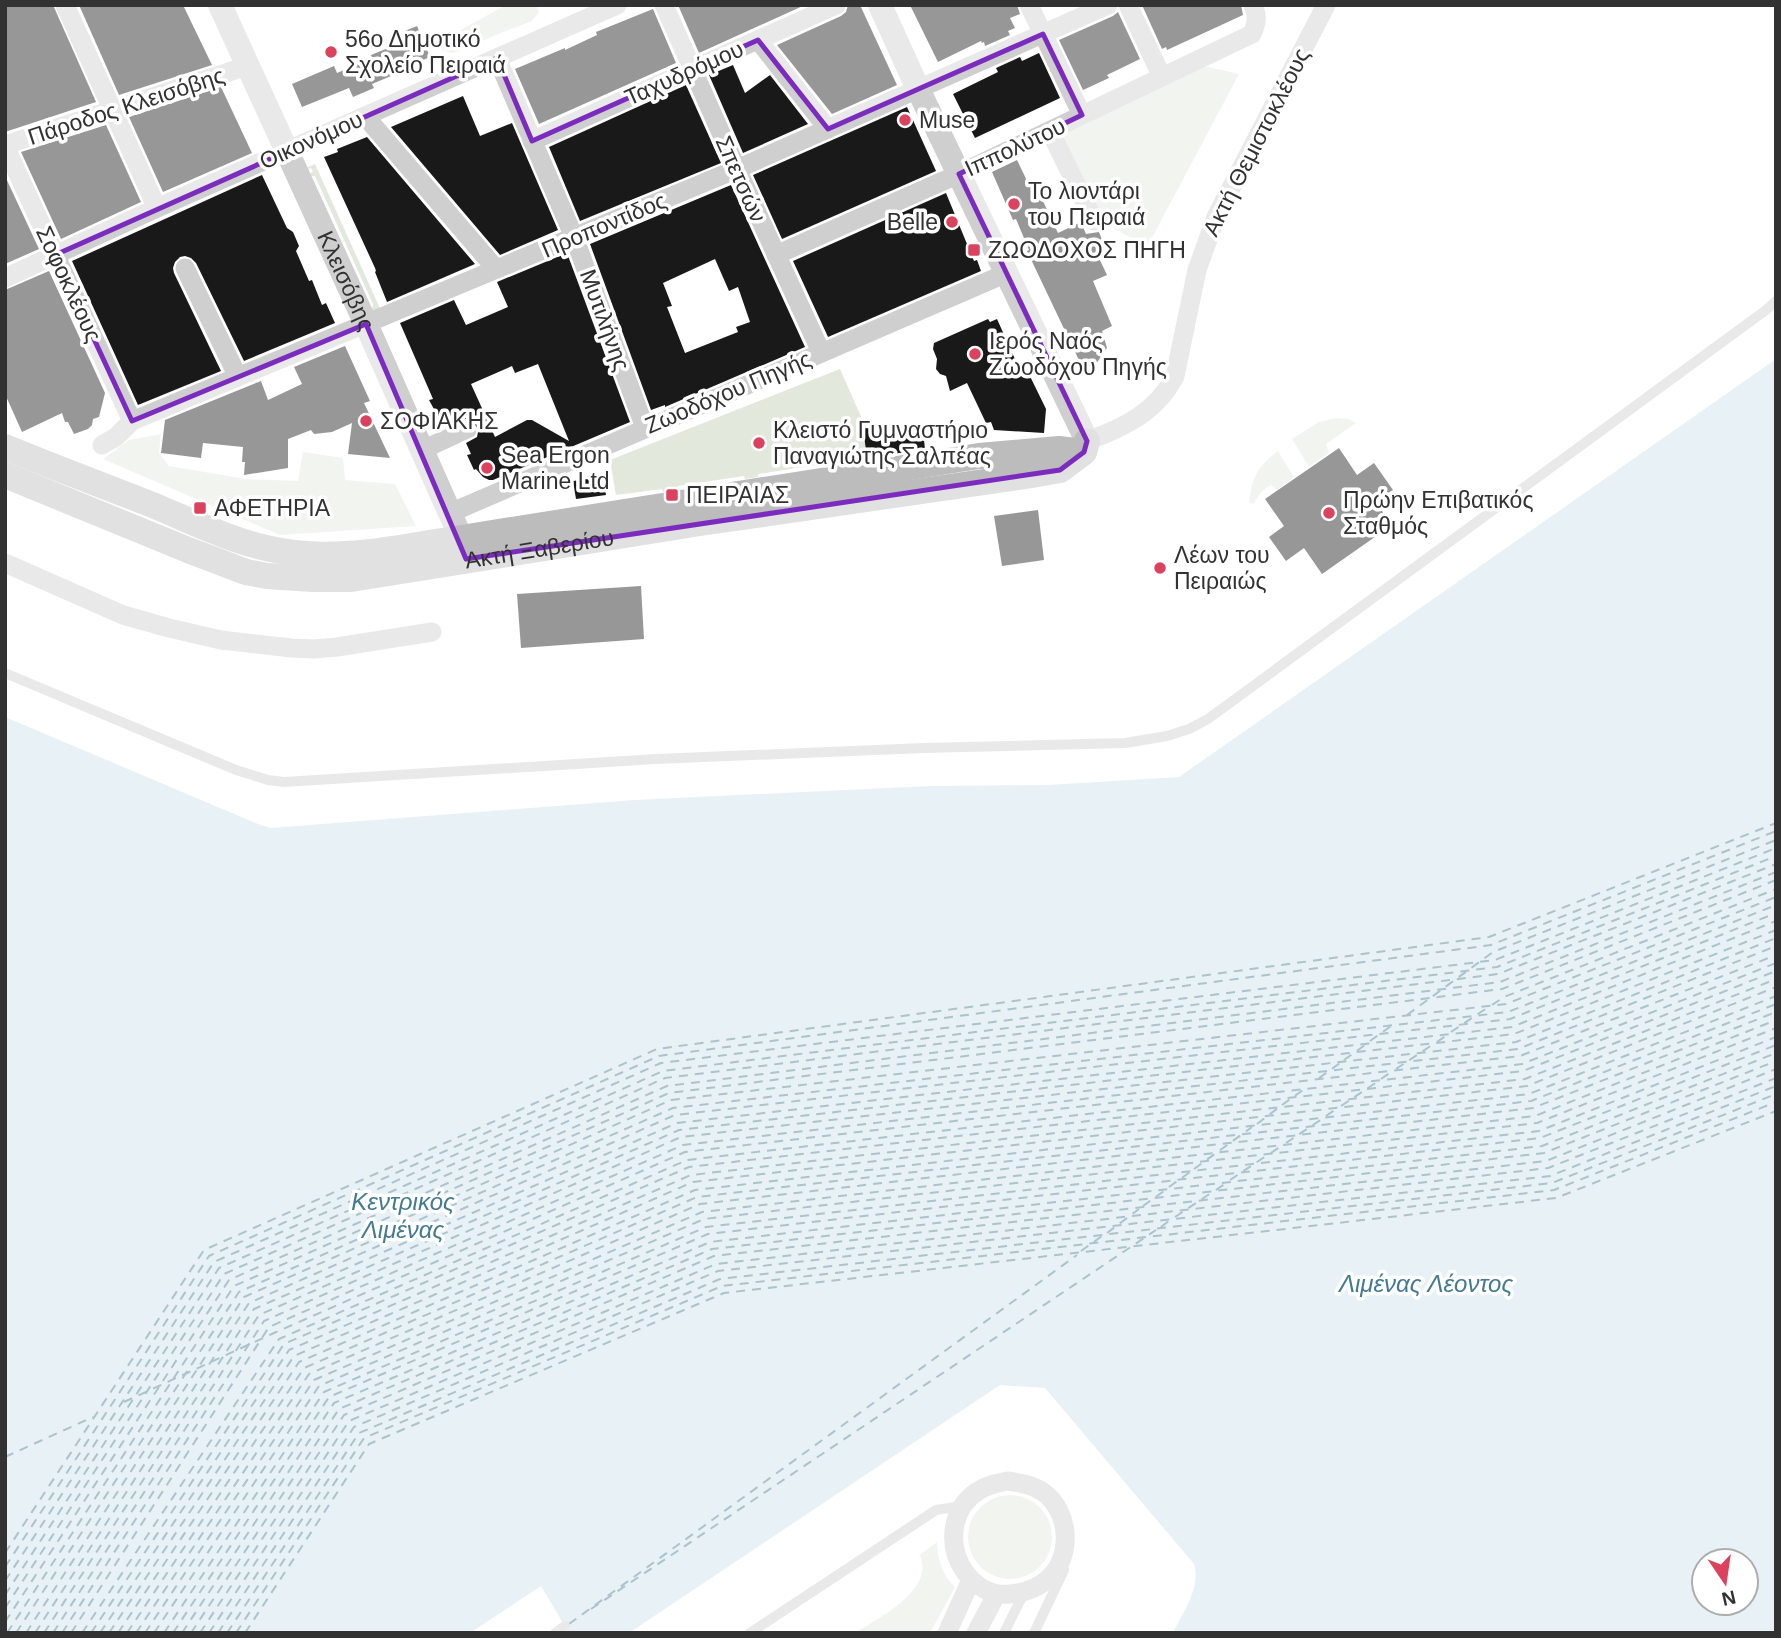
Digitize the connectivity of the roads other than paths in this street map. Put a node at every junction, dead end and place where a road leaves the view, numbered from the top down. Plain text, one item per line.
1 (65, 5) edge
2 (220, 5) edge
3 (617, 5) edge
4 (664, 5) edge
5 (836, 5) edge
6 (880, 5) edge
7 (1029, 5) edge
8 (1108, 5) edge
9 (1128, 5) edge
10 (1253, 5) edge
11 (1326, 5) edge
12 (1043, 34) junction
13 (758, 40) junction
14 (497, 58) junction
15 (247, 66) junction
16 (693, 69) junction
17 (1162, 77) junction
18 (918, 89) junction
19 (112, 110) junction
20 (1082, 115) junction
21 (365, 116) junction
22 (828, 129) junction
23 (1050, 131) junction
24 (532, 141) junction
25 (5, 146) edge
26 (287, 150) junction
27 (737, 169) junction
28 (959, 174) junction
29 (157, 208) junction
30 (1094, 221) dead end
31 (574, 237) junction
32 (55, 255) junction
33 (776, 255) junction
34 (185, 268) dead end
35 (496, 269) junction
36 (1007, 273) junction
37 (5, 278) edge
38 (1776, 301) edge
39 (366, 324) junction
40 (821, 352) junction
41 (238, 377) junction
42 (132, 421) junction
43 (645, 428) junction
44 (469, 429) dead end
45 (102, 445) dead end
46 (5, 447) edge
47 (1086, 447) junction
48 (422, 450) junction
49 (5, 475) edge
50 (450, 513) junction
51 (464, 549) junction
52 (5, 564) edge
53 (432, 632) dead end
54 (5, 673) edge
55 (963, 1506) junction
56 (1066, 1539) junction
57 (971, 1580) junction
58 (1024, 1593) junction
59 (996, 1595) junction
60 (565, 1626) dead end
61 (555, 1633) edge
62 (750, 1633) edge
63 (947, 1633) edge
64 (976, 1633) edge
65 (1004, 1633) edge
66 (1034, 1633) edge

1 - 19 street
2 - 15 street, Κλεισόβης
3 - 14 street, Οικονόμου
4 - 16 street, Σπετσών
5 - 13 street, Ταχυδρόμου
6 - 18 street
7 - 12 street
8 - 12 street, Προποντίδος
9 - 17 street
10 - 17 street, Ιππολύτου
11 - 47 street, Ακτή Θεμιστοκλέους
12 - 18 street, Προποντίδος
12 - 20 street
13 - 16 street, Ταχυδρόμου
13 - 22 street
14 - 21 street, Οικονόμου
14 - 24 street, Μυτιλήνης
15 - 19 street, Πάροδος Κλεισόβης
15 - 26 street, Κλεισόβης
16 - 24 street, Ταχυδρόμου
16 - 27 street, Σπετσών
17 - 20 street, Ιππολύτου
18 - 22 street, Προποντίδος
18 - 28 street
19 - 25 street, Πάροδος Κλεισόβης
19 - 29 street
20 - 23 street, Ιππολύτου
21 - 26 street, Οικονόμου
21 - 35 street
22 - 27 street, Προποντίδος
23 - 28 street, Ιππολύτου
23 - 30 street
24 - 31 street, Μυτιλήνης
25 - 32 street, Σοφοκλέους
26 - 29 street, Οικονόμου
26 - 39 street, Κλεισόβης
27 - 31 street, Προποντίδος
27 - 33 street, Σπετσών
28 - 33 street, Ιππολύτου
28 - 36 street
29 - 32 street, Οικονόμου
31 - 35 street, Προποντίδος
31 - 43 street, Μυτιλήνης
32 - 37 street, Οικονόμου
32 - 42 street, Σοφοκλέους
33 - 40 street, Σπετσών
34 - 41 street
35 - 39 street, Προποντίδος
36 - 40 street, Ζωοδόχου Πηγής
36 - 47 street
38 - 54 lane
39 - 41 street, Προποντίδος
39 - 48 street, Κλεισόβης
40 - 43 street, Ζωοδόχου Πηγής
41 - 42 street, Προποντίδος
42 - 45 street, Προποντίδος
43 - 50 street, Ζωοδόχου Πηγής
44 - 48 lane
46 - 51 main road, Ακτή Ξαβερίου
47 - 51 main road, Ακτή Ξαβερίου
48 - 50 street, Κλεισόβης
49 - 51 main road, Ακτή Ξαβερίου
50 - 51 street, Κλεισόβης
52 - 53 street
55 - 56 street
55 - 57 street
55 - 62 lane
56 - 58 street
56 - 66 lane
57 - 59 street
57 - 63 street
58 - 59 street
58 - 65 lane
59 - 64 street
60 - 61 lane

